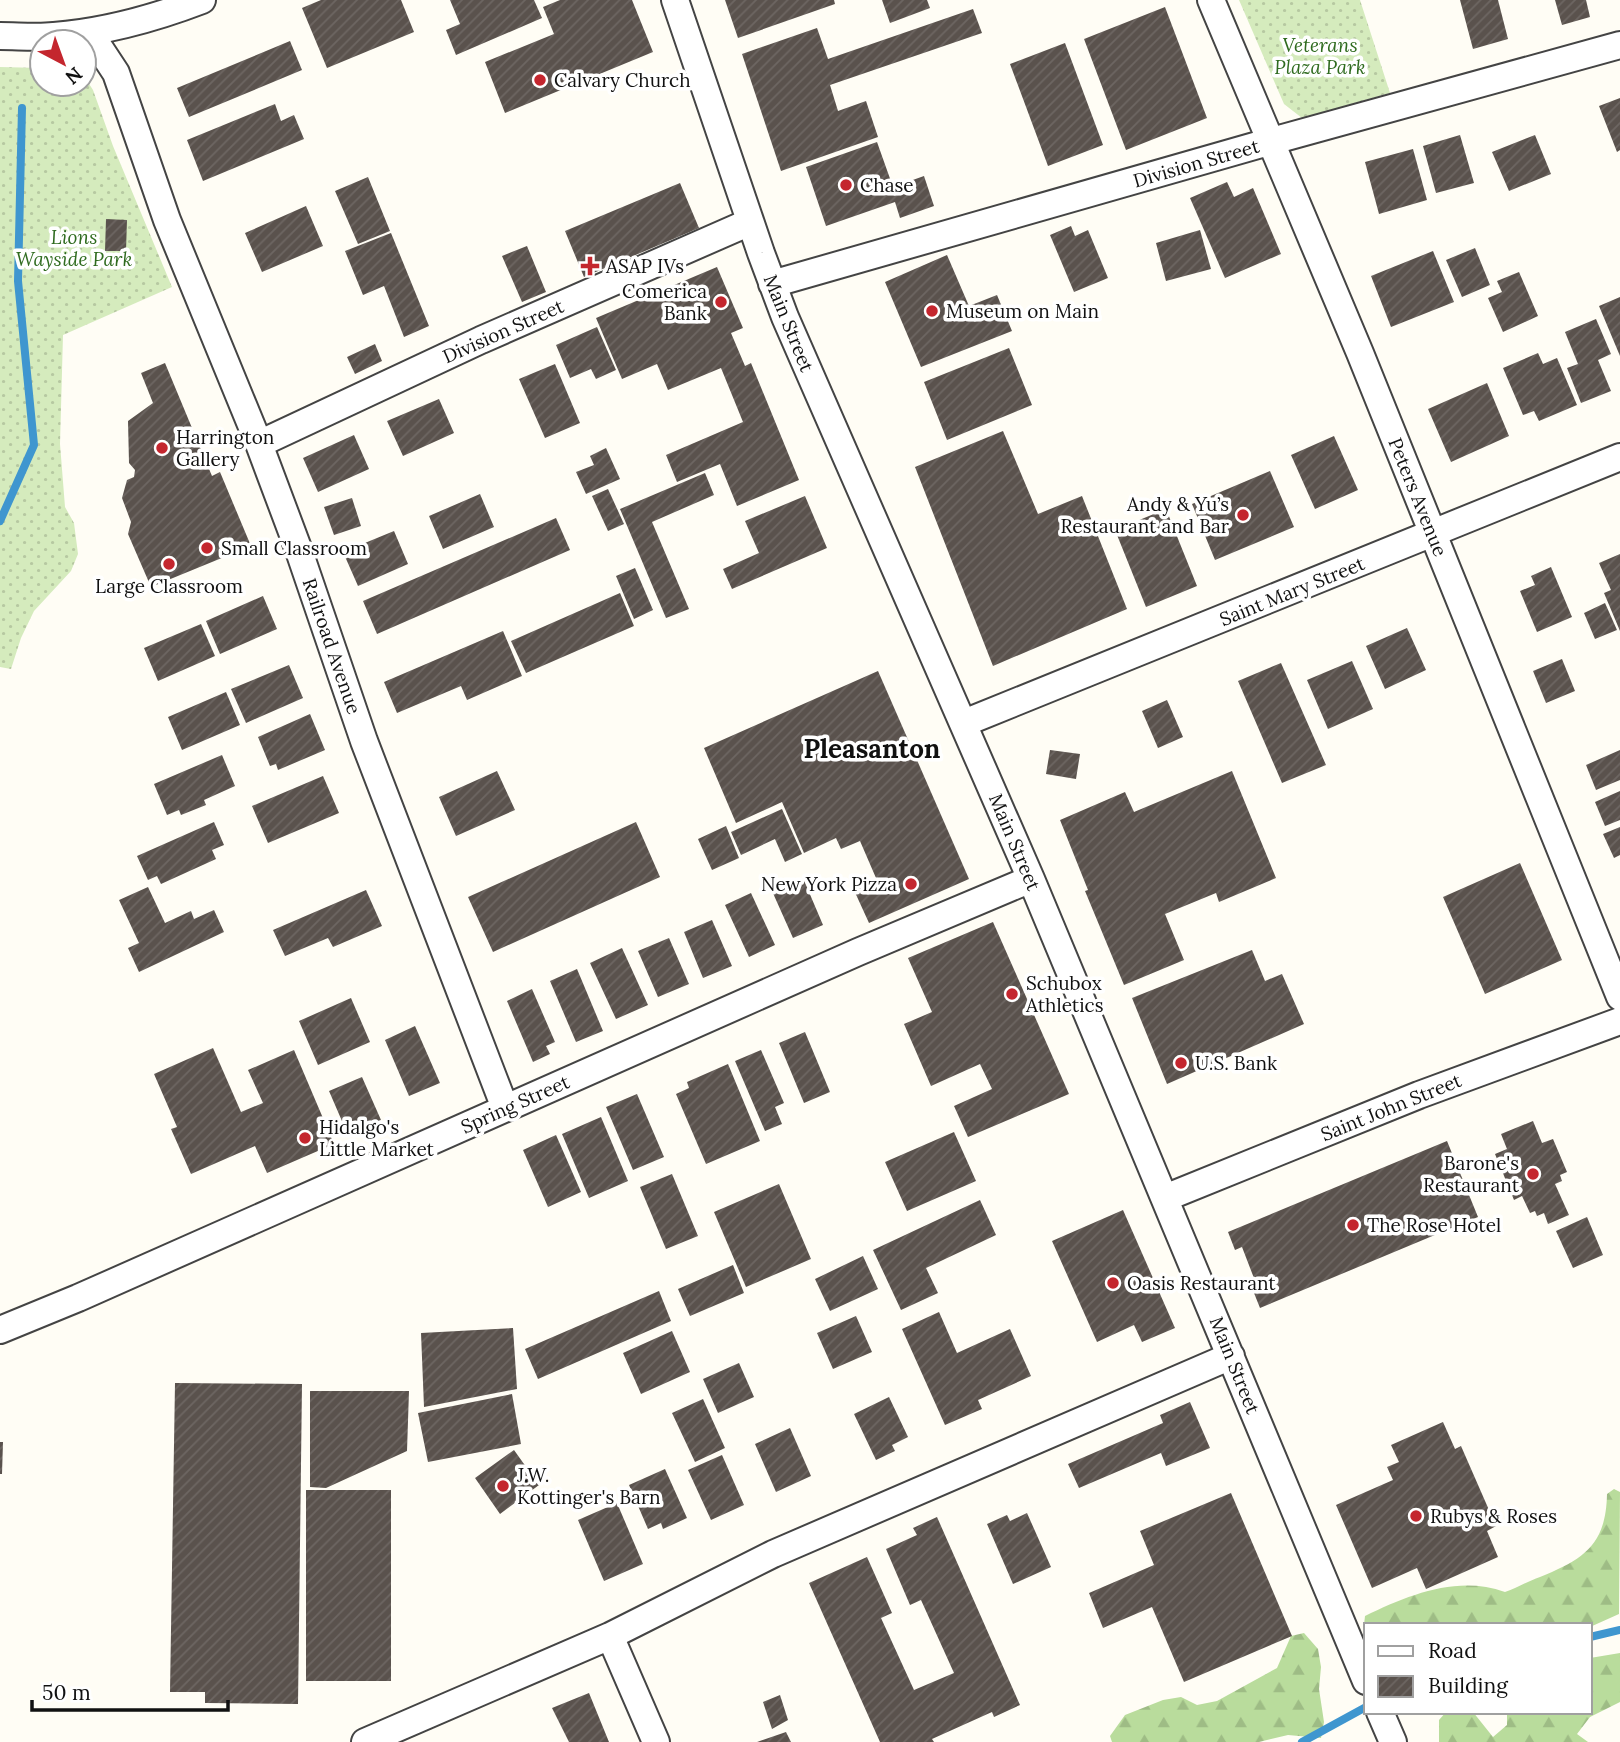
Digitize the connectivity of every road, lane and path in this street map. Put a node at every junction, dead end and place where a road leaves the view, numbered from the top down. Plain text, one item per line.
1 (202, 0) edge
2 (675, 0) edge
3 (1211, 0) edge
4 (98, 30) edge
5 (0, 36) edge
6 (28, 37) edge
7 (1620, 45) edge
8 (98, 46) edge
9 (1272, 141) junction
10 (750, 222) junction
11 (772, 285) junction
12 (259, 444) junction
13 (1620, 457) edge
14 (1433, 533) junction
15 (964, 723) junction
16 (1031, 879) junction
17 (1620, 997) edge
18 (1620, 1021) edge
19 (505, 1108) junction
20 (1165, 1198) junction
21 (0, 1330) edge
22 (1231, 1356) junction
23 (610, 1636) junction
24 (1364, 1676) edge
25 (1381, 1714) edge
26 (365, 1742) edge
27 (656, 1742) edge
28 (1392, 1742) edge

1 - 4 street
2 - 10 street, Main Street
3 - 9 street, Peters Avenue
5 - 6 street
7 - 9 street, Division Street
8 - 12 street, Railroad Avenue
9 - 11 street, Division Street
9 - 14 street, Peters Avenue
10 - 11 street, Main Street
10 - 12 street, Division Street
11 - 15 street, Main Street
12 - 19 street, Railroad Avenue
13 - 14 street, Saint Mary Street
14 - 15 street, Saint Mary Street
14 - 17 street, Peters Avenue
15 - 16 street, Main Street
16 - 19 street, Spring Street
16 - 20 street, Main Street
18 - 20 street, Saint John Street
19 - 21 street, Spring Street
20 - 22 street, Main Street
22 - 23 street
22 - 24 street, Main Street
23 - 26 street
23 - 27 street
25 - 28 street

